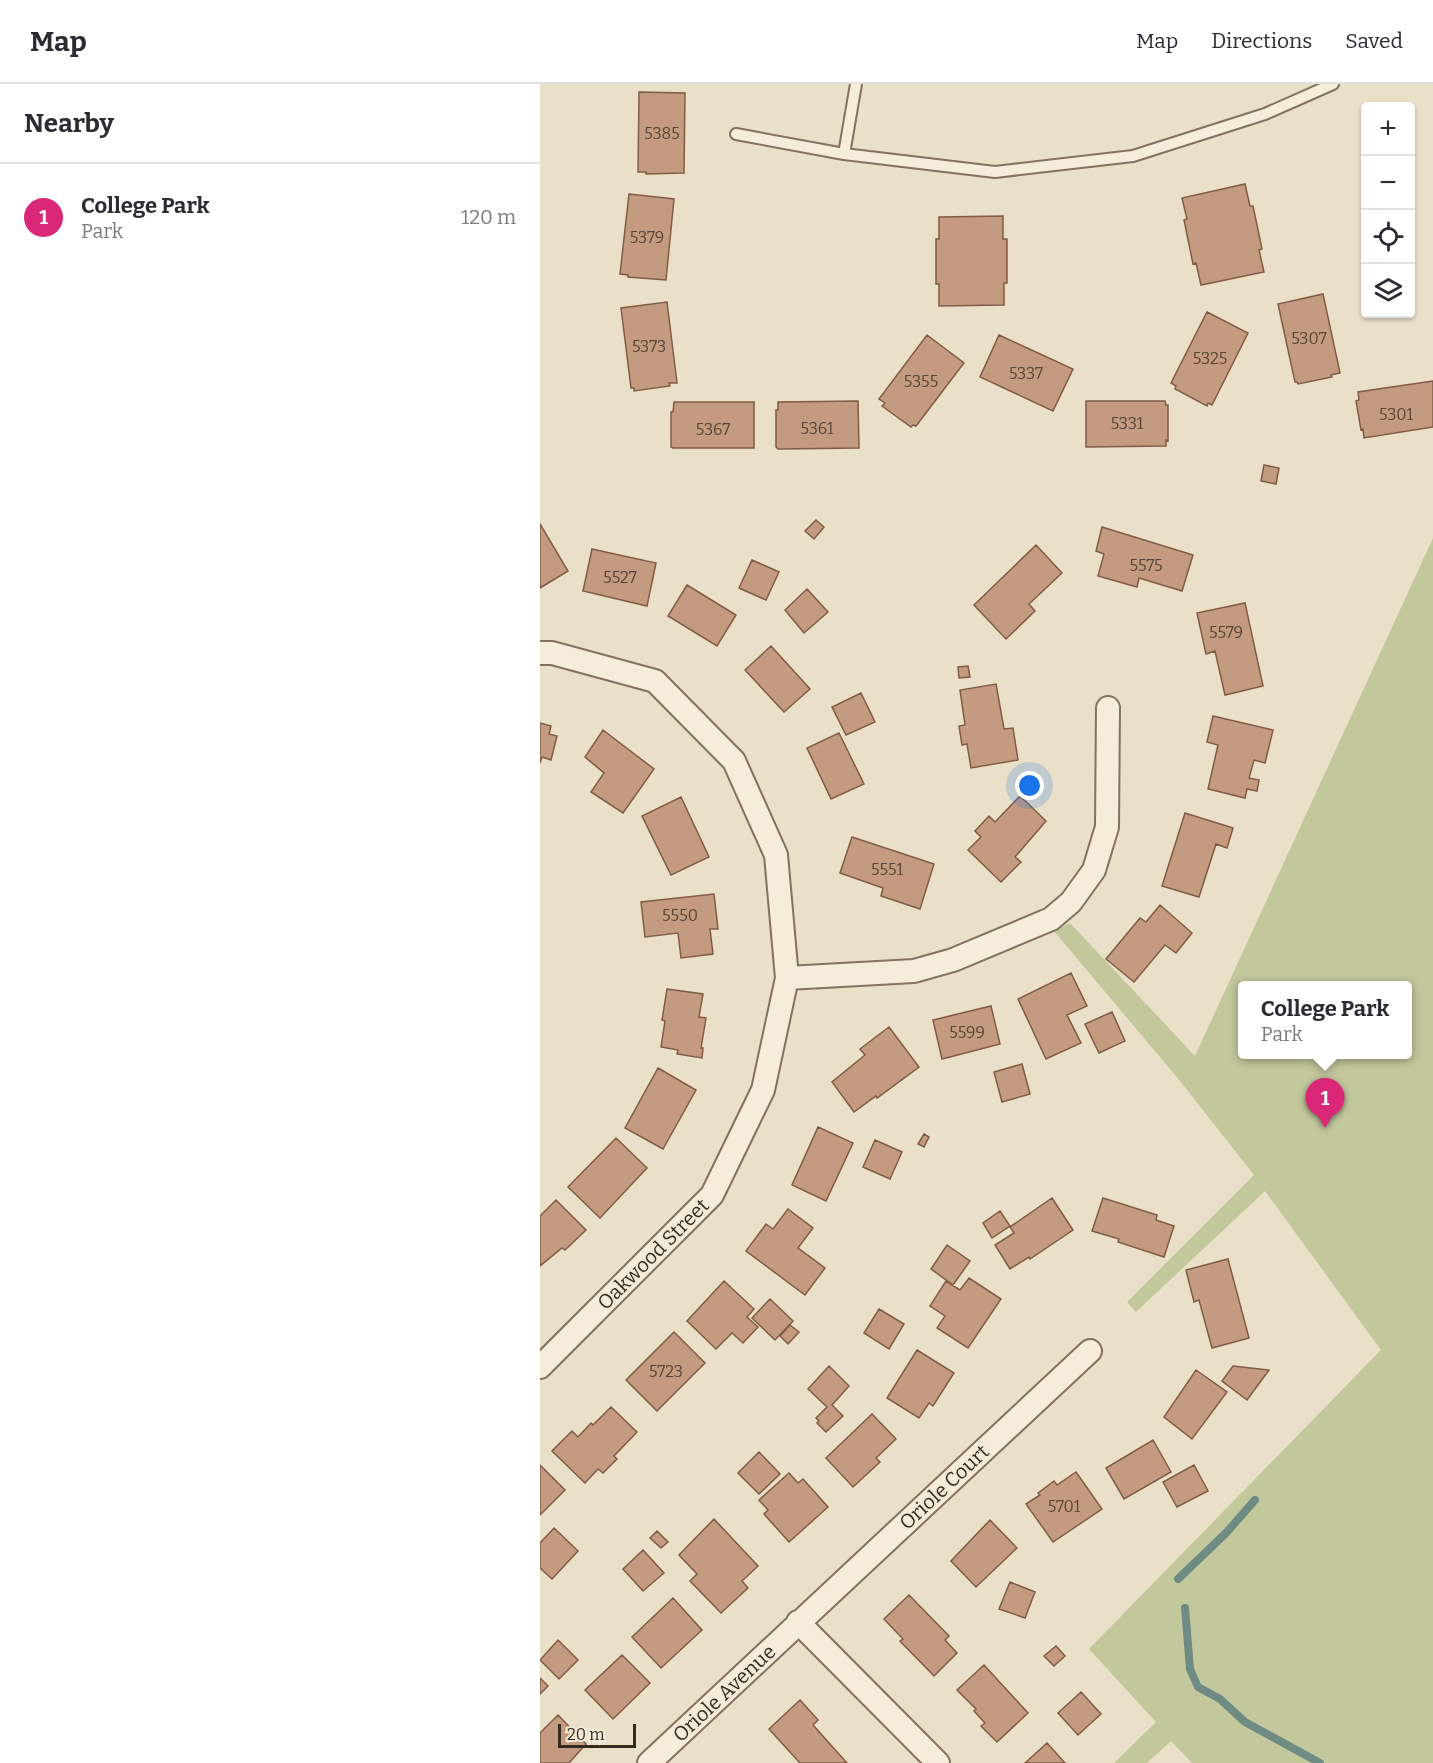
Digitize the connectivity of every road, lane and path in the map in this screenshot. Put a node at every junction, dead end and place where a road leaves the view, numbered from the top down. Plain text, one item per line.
1 (856, 84) edge
2 (1333, 84) edge
3 (736, 134) dead end
4 (844, 154) junction
5 (540, 653) edge
6 (1108, 708) dead end
7 (787, 978) junction
8 (1090, 1351) dead end
9 (540, 1367) edge
10 (798, 1622) junction
11 (649, 1763) edge
12 (938, 1763) edge

1 - 4 lane
2 - 4 lane
3 - 4 lane
5 - 7 street, Oakwood Street
6 - 7 street
7 - 9 street, Oakwood Street
8 - 10 street, Oriole Court
10 - 11 street, Oriole Avenue
10 - 12 street

